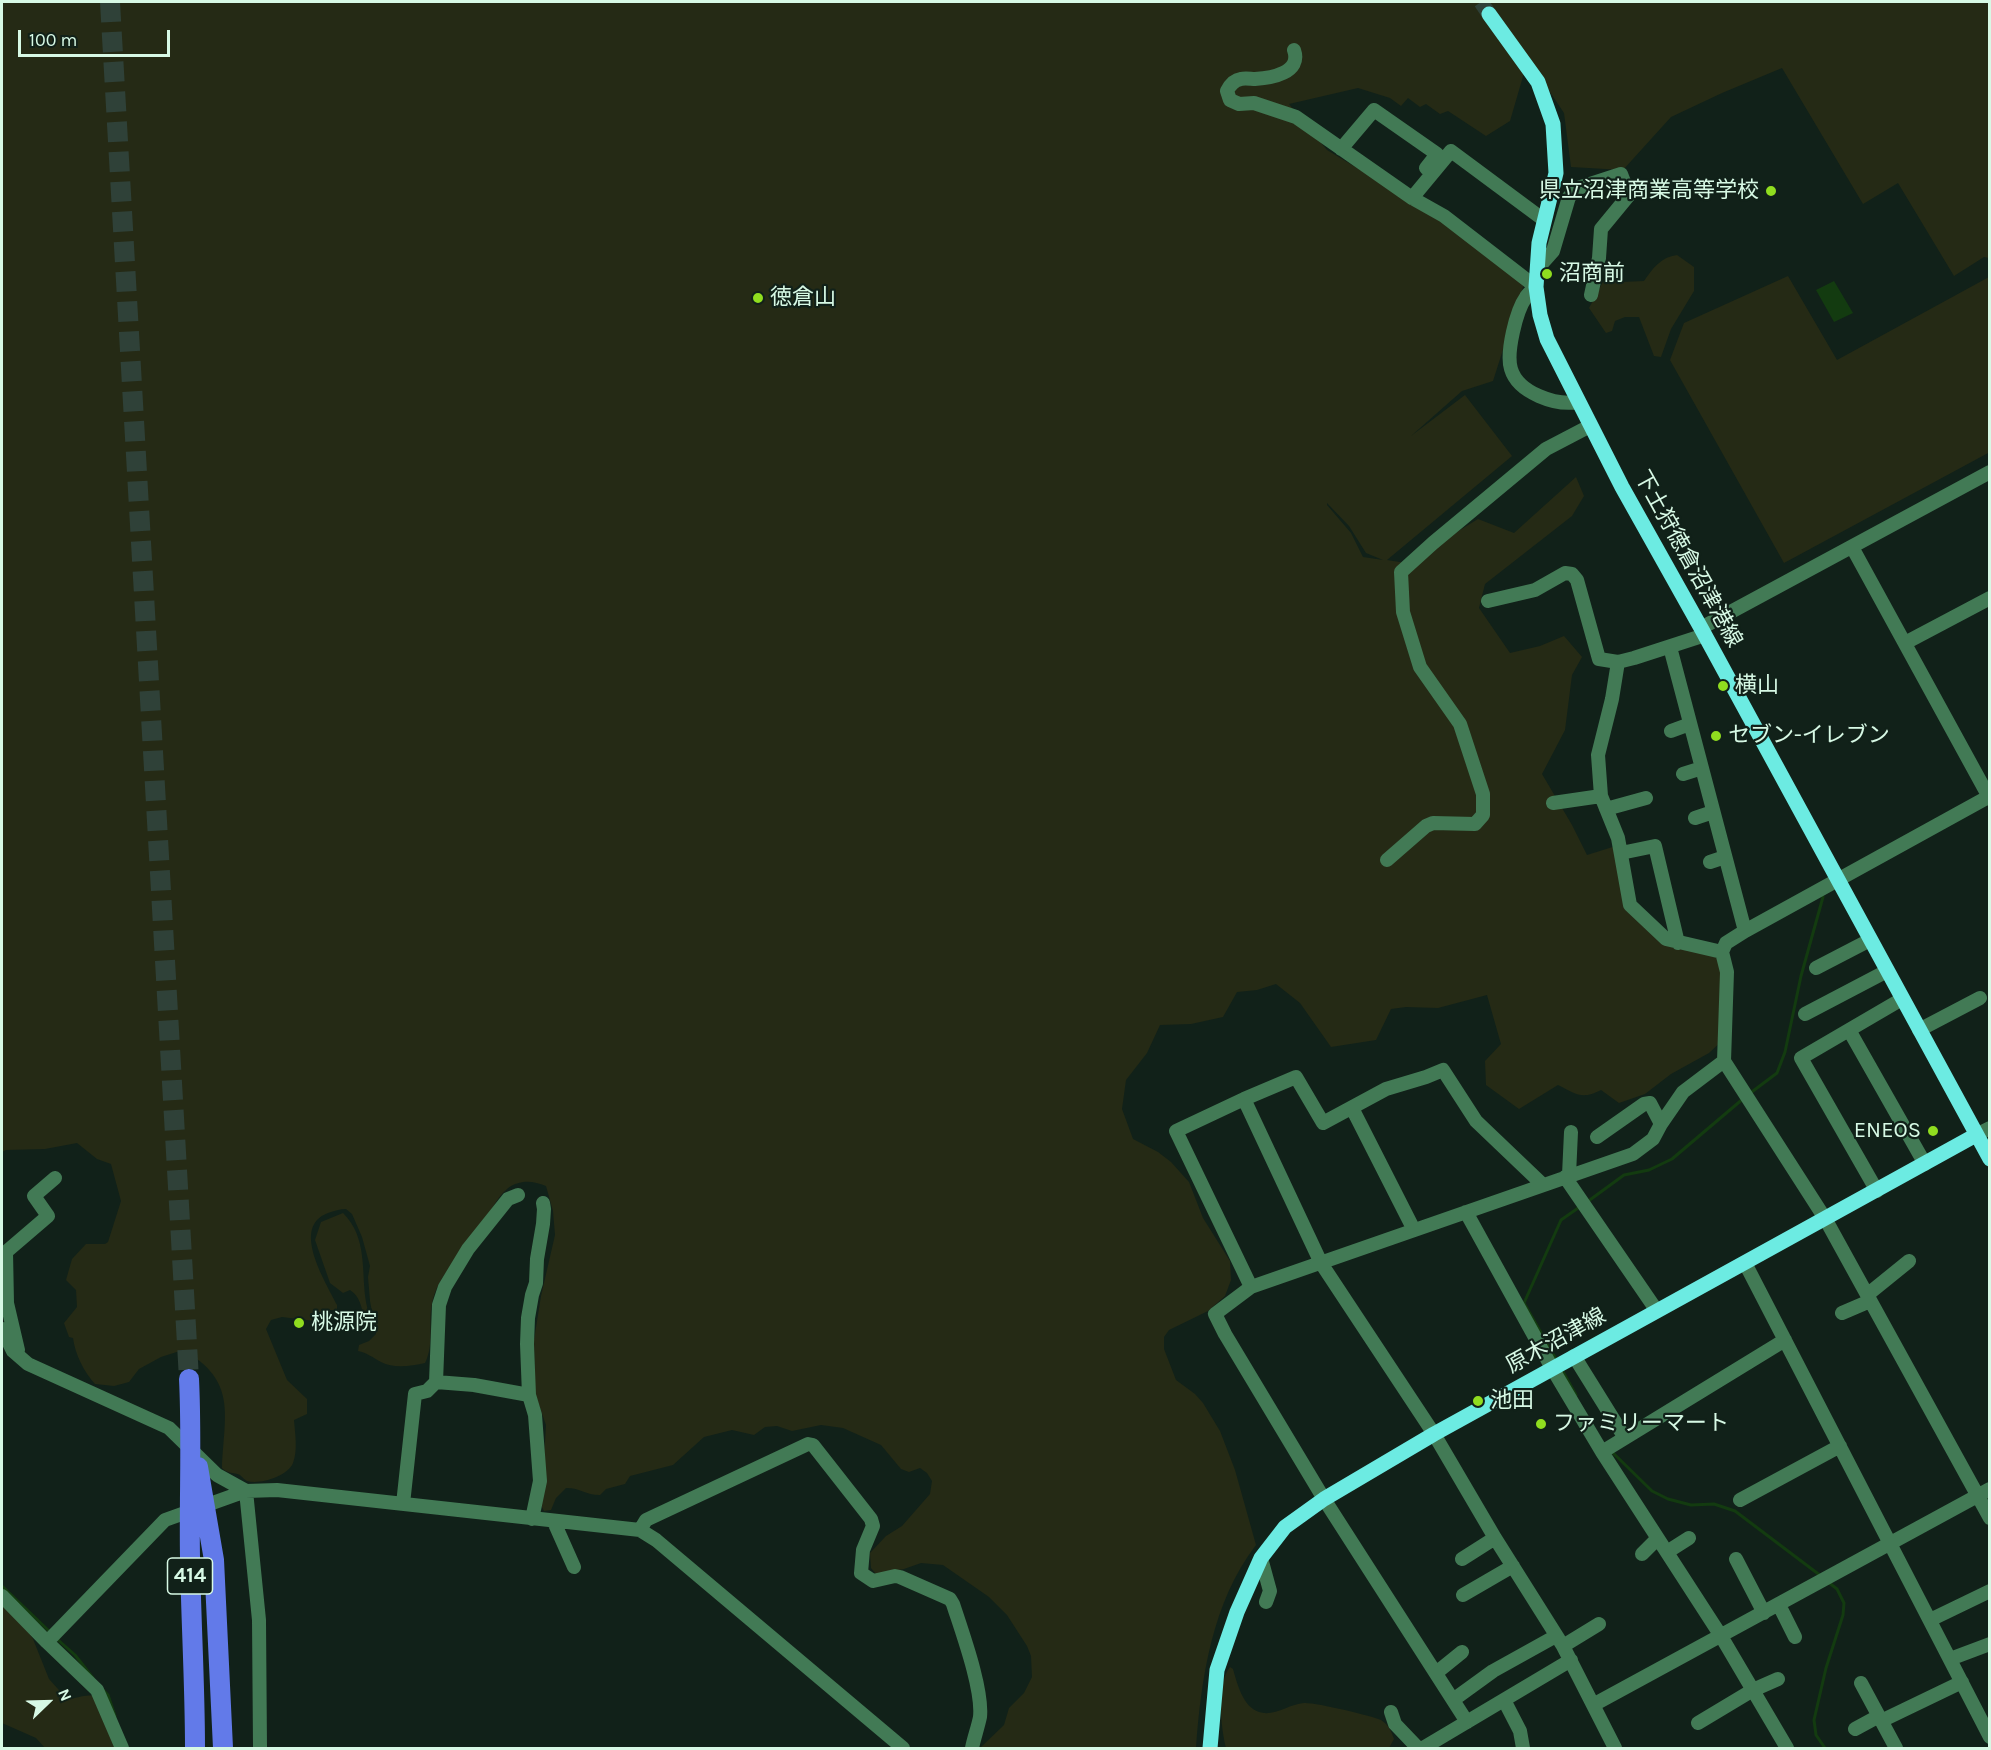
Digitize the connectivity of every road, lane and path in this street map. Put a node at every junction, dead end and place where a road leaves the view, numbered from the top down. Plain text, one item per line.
1 (1490, 14) tunnel mouth
2 (1294, 50) dead end
3 (1341, 149) junction
4 (1423, 184) junction
5 (1412, 198) junction
6 (1544, 220) junction
7 (1537, 269) junction
8 (1536, 287) junction
9 (1592, 295) dead end
10 (1578, 402) junction
11 (1590, 426) junction
12 (1989, 472) edge
13 (1852, 547) junction
14 (1989, 598) edge
15 (1488, 601) dead end
16 (1703, 632) junction
17 (1905, 643) junction
18 (1670, 647) junction
19 (1618, 662) junction
20 (1690, 724) junction
21 (1671, 731) dead end
22 (1702, 768) junction
23 (1683, 774) dead end
24 (1989, 797) edge
25 (1646, 798) dead end
26 (1553, 803) dead end
27 (1604, 803) junction
28 (1713, 812) junction
29 (1695, 818) dead end
30 (1621, 853) junction
31 (1725, 857) junction
32 (1387, 860) dead end
33 (1710, 862) dead end
34 (1838, 881) junction
35 (1745, 931) junction
36 (1870, 940) junction
37 (1678, 943) junction
38 (1722, 952) junction
39 (1816, 968) dead end
40 (1887, 971) junction
41 (1980, 998) dead end
42 (1902, 999) junction
43 (1805, 1014) dead end
44 (1849, 1030) junction
45 (1919, 1030) junction
46 (1724, 1061) junction
47 (1244, 1099) junction
48 (1352, 1108) junction
49 (1661, 1124) junction
50 (1571, 1132) dead end
51 (1983, 1132) edge
52 (1597, 1137) dead end
53 (1989, 1159) edge
54 (1925, 1164) junction
55 (1567, 1176) junction
56 (55, 1178) dead end
57 (1542, 1184) junction
58 (1877, 1191) junction
59 (518, 1195) dead end
60 (543, 1203) dead end
61 (1466, 1212) junction
62 (1826, 1220) junction
63 (1414, 1230) junction
64 (1909, 1261) dead end
65 (1322, 1263) junction
66 (1745, 1263) junction
67 (1251, 1287) junction
68 (1869, 1298) junction
69 (4, 1304) edge
70 (1657, 1311) junction
71 (1842, 1313) dead end
72 (2, 1329) edge
73 (1785, 1340) junction
74 (21, 1358) junction
75 (1561, 1363) junction
76 (189, 1379) tunnel mouth
77 (436, 1382) junction
78 (528, 1395) junction
79 (191, 1426) junction
80 (1434, 1434) junction
81 (1625, 1438) junction
82 (1840, 1446) junction
83 (1607, 1449) junction
84 (246, 1491) junction
85 (1983, 1492) edge
86 (1324, 1499) junction
87 (1740, 1500) dead end
88 (403, 1504) junction
89 (885, 1517) dead end
90 (1989, 1518) edge
91 (532, 1519) junction
92 (554, 1522) junction
93 (873, 1526) junction
94 (640, 1530) junction
95 (1495, 1538) junction
96 (1689, 1538) dead end
97 (1658, 1539) junction
98 (1890, 1543) junction
99 (1667, 1552) junction
100 (1642, 1554) dead end
101 (1261, 1558) junction
102 (1736, 1559) dead end
103 (1462, 1560) dead end
104 (1513, 1566) junction
105 (574, 1567) dead end
106 (1989, 1591) edge
107 (1463, 1595) dead end
108 (2, 1596) edge
109 (1266, 1602) dead end
110 (1779, 1605) junction
111 (1764, 1613) junction
112 (1930, 1620) junction
113 (1599, 1624) dead end
114 (1721, 1636) junction
115 (1794, 1637) dead end
116 (1559, 1641) junction
117 (47, 1642) junction
118 (1989, 1644) edge
119 (1462, 1652) dead end
120 (1950, 1659) junction
121 (1571, 1660) junction
122 (1436, 1673) junction
123 (1778, 1679) dead end
124 (1962, 1682) junction
125 (1860, 1683) dead end
126 (1753, 1690) junction
127 (1453, 1700) junction
128 (1504, 1700) junction
129 (1593, 1705) junction
130 (1391, 1712) dead end
131 (1880, 1719) junction
132 (1467, 1722) junction
133 (1698, 1723) dead end
134 (1855, 1729) dead end
135 (1989, 1737) edge
136 (122, 1749) edge
137 (195, 1749) edge
138 (223, 1749) edge
139 (260, 1749) edge
140 (903, 1749) edge
141 (972, 1749) edge
142 (1210, 1749) edge
143 (1418, 1749) edge
144 (1423, 1749) edge
145 (1523, 1749) edge
146 (1615, 1749) edge
147 (1787, 1749) edge
148 (1896, 1749) edge

1 - 6 main road, 下土狩徳倉沼津港線
2 - 3 street
3 - 4 street
3 - 5 street
4 - 5 street
4 - 6 street
5 - 8 street
6 - 7 main road, 下土狩徳倉沼津港線
7 - 8 main road, 下土狩徳倉沼津港線
7 - 9 street
8 - 10 main road, 下土狩徳倉沼津港線
8 - 10 street
10 - 11 main road, 下土狩徳倉沼津港線
11 - 16 main road, 下土狩徳倉沼津港線
11 - 32 street
12 - 13 street
13 - 16 street
13 - 17 street
14 - 17 street
15 - 19 street
16 - 18 street
16 - 34 main road, 下土狩徳倉沼津港線
17 - 24 street
18 - 19 street
18 - 20 street
19 - 27 street
20 - 21 street
20 - 22 street
22 - 23 street
22 - 28 street
24 - 34 street
25 - 27 street
26 - 27 street
27 - 30 street
28 - 29 street
28 - 31 street
30 - 37 street
30 - 37 street
31 - 33 street
31 - 35 street
34 - 35 street
34 - 36 main road, 下土狩徳倉沼津港線
35 - 38 street
36 - 39 street
36 - 40 main road, 下土狩徳倉沼津港線
37 - 38 street
38 - 46 street
40 - 42 main road, 下土狩徳倉沼津港線
40 - 43 street
41 - 45 street
42 - 44 street
42 - 45 main road, 下土狩徳倉沼津港線
44 - 54 street
44 - 58 street
45 - 51 main road, 下土狩徳倉沼津港線
46 - 49 street
46 - 62 street
47 - 48 street
47 - 65 street
47 - 67 street
48 - 57 street
48 - 63 street
49 - 52 street
49 - 55 street
50 - 55 street
51 - 53 main road
51 - 54 main road, 原木沼津線
54 - 58 main road, 原木沼津線
55 - 57 street
55 - 70 street
56 - 69 street
57 - 61 street
58 - 62 main road, 原木沼津線
59 - 77 street
60 - 78 street
61 - 63 street
61 - 75 street
62 - 66 main road, 原木沼津線
62 - 68 street
63 - 65 street
64 - 68 street
65 - 67 street
65 - 80 street
66 - 70 main road, 原木沼津線
66 - 73 street
67 - 86 street
68 - 71 street
68 - 85 street
69 - 74 street
70 - 75 main road, 原木沼津線
72 - 74 street
73 - 81 street
73 - 82 street
74 - 84 street
75 - 80 main road, 原木沼津線
75 - 81 street
75 - 83 street
76 - 79 highway, 414
77 - 78 street
77 - 88 street
78 - 91 street
79 - 137 highway, 414
79 - 138 highway, 414
80 - 86 main road, 原木沼津線
80 - 95 street
81 - 83 street
82 - 87 street
82 - 98 street
83 - 97 street
84 - 88 street
84 - 117 street
84 - 139 street
85 - 90 street
85 - 98 street
86 - 101 main road, 原木沼津線
86 - 122 street
88 - 91 street
89 - 93 street
91 - 92 street
92 - 94 street
92 - 105 street
93 - 94 street
93 - 141 street
94 - 140 street
95 - 103 street
95 - 104 street
96 - 99 street
97 - 99 street
97 - 100 street
98 - 110 street
98 - 112 street
99 - 114 street
101 - 109 street
101 - 142 main road, 原木沼津線
102 - 111 street
104 - 107 street
104 - 116 street
106 - 112 street
108 - 117 street
110 - 111 street
110 - 115 street
111 - 114 street
112 - 120 street
113 - 116 street
114 - 126 street
114 - 129 street
116 - 121 street
116 - 127 street
117 - 136 street
118 - 120 street
119 - 122 street
120 - 124 street
121 - 128 street
121 - 129 street
122 - 127 street
123 - 126 street
124 - 131 street
124 - 135 street
125 - 131 street
126 - 133 street
126 - 147 street
127 - 132 street
128 - 132 street
128 - 145 street
129 - 146 street
130 - 143 street
131 - 134 street
131 - 148 street
132 - 144 street

